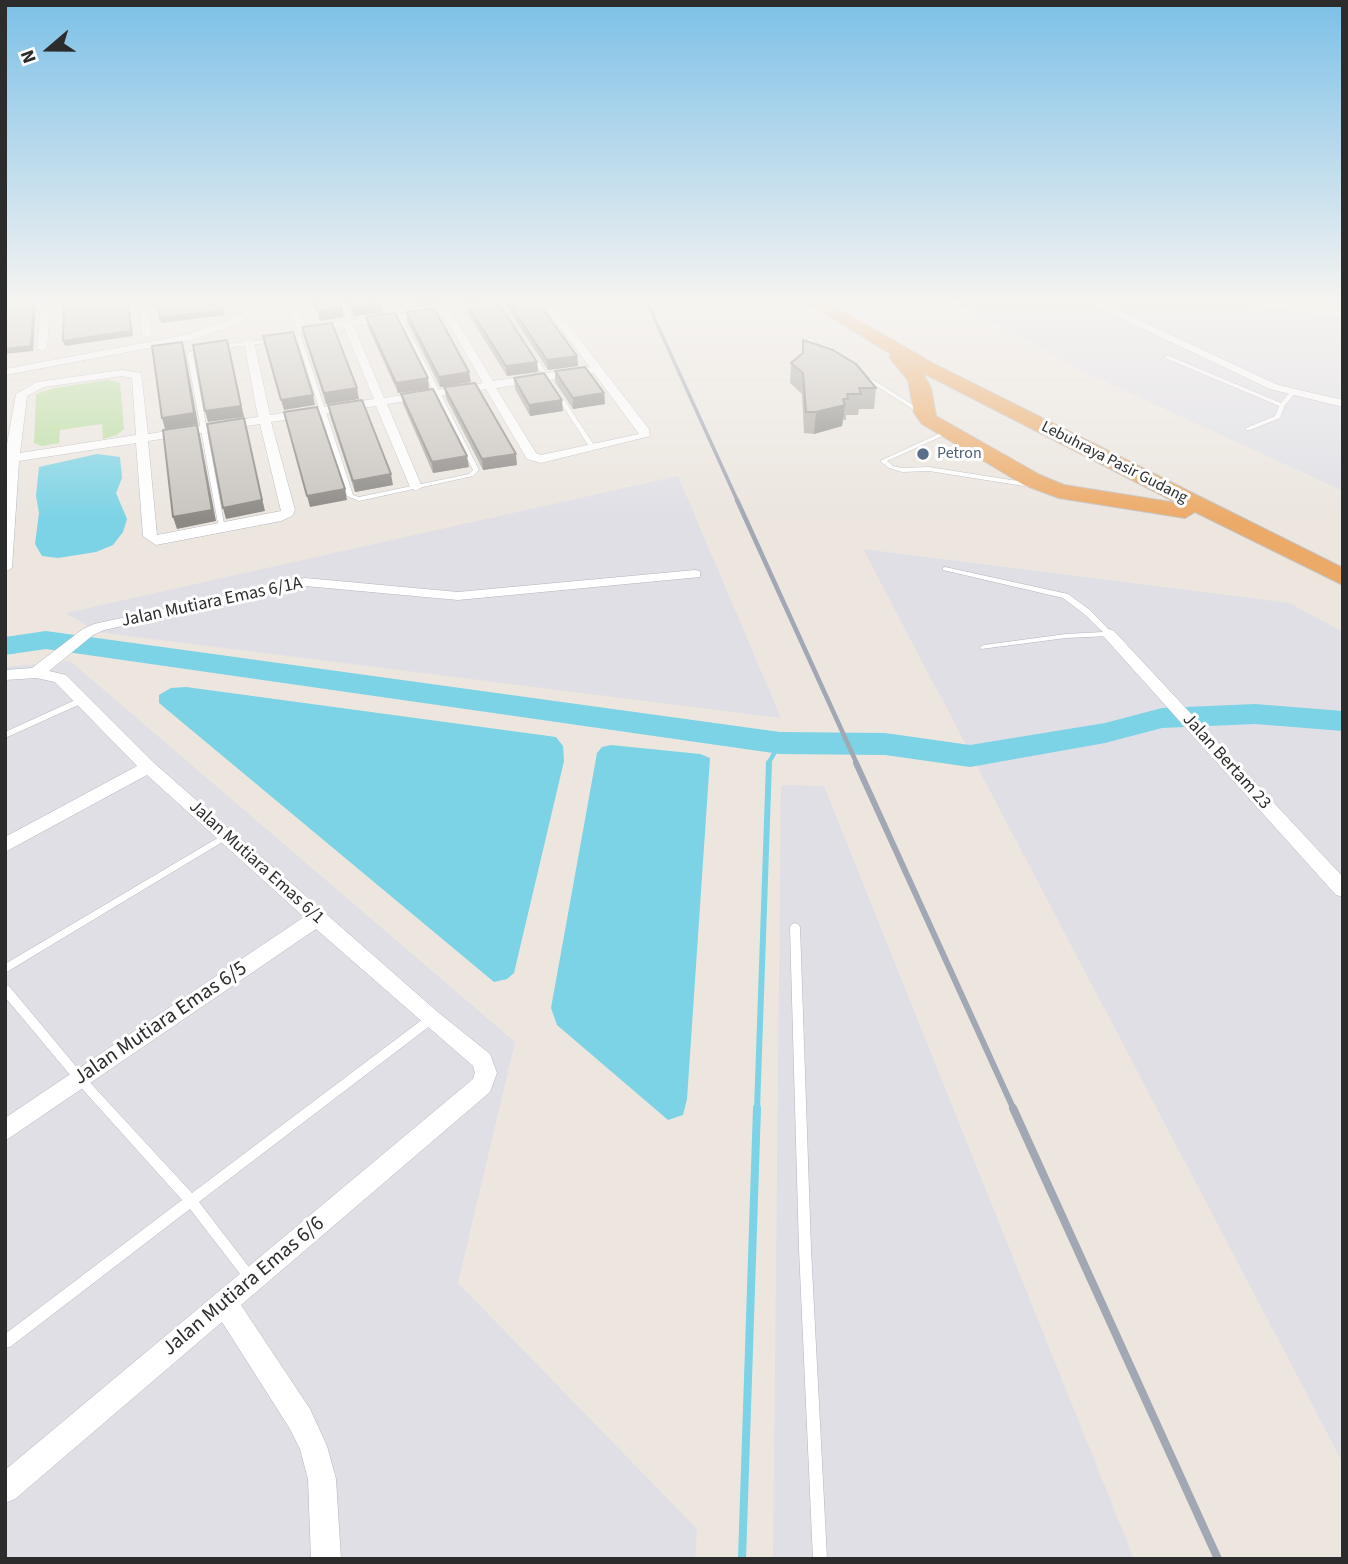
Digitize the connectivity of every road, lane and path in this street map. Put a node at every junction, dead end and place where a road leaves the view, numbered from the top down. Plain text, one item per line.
1 (68, 375) edge
2 (110, 375) edge
3 (137, 375) edge
4 (194, 375) edge
5 (256, 375) edge
6 (311, 375) edge
7 (370, 375) edge
8 (428, 375) edge
9 (485, 375) edge
10 (559, 375) edge
11 (601, 375) edge
12 (863, 375) edge
13 (914, 375) edge
14 (943, 375) edge
15 (983, 375) edge
16 (1209, 375) edge
17 (1249, 375) edge
18 (97, 377) joint
19 (546, 377) junction
20 (68, 381) junction
21 (491, 385) junction
22 (1293, 392) junction
23 (437, 393) junction
24 (380, 402) junction
25 (1343, 404) edge
26 (1282, 405) junction
27 (323, 411) junction
28 (925, 415) junction
29 (265, 420) junction
30 (204, 429) junction
31 (1248, 429) dead end
32 (947, 432) junction
33 (143, 438) junction
34 (593, 448) junction
35 (9, 458) edge
36 (416, 487) junction
37 (1049, 488) junction
38 (222, 529) junction
39 (1343, 556) edge
40 (5, 568) edge
41 (945, 569) dead end
42 (695, 574) dead end
43 (1343, 579) edge
44 (1109, 634) junction
45 (985, 647) dead end
46 (36, 673) junction
47 (5, 675) edge
48 (82, 700) junction
49 (5, 735) edge
50 (148, 768) junction
51 (226, 836) junction
52 (5, 845) edge
53 (1343, 890) edge
54 (317, 918) junction
55 (795, 927) dead end
56 (5, 970) edge
57 (5, 989) edge
58 (431, 1019) junction
59 (80, 1079) junction
60 (482, 1085) joint
61 (5, 1130) edge
62 (191, 1201) junction
63 (252, 1280) junction
64 (225, 1304) junction
65 (5, 1342) edge
66 (5, 1489) edge
67 (326, 1559) edge
68 (820, 1559) edge

1 - 20 street
2 - 18 street
3 - 33 street
4 - 30 lane
5 - 29 street
6 - 27 lane
7 - 24 street
8 - 23 lane
9 - 21 street
10 - 19 street
11 - 34 street
12 - 28 lane
13 - 28 highway
14 - 43 highway, Lebuhraya Pasir Gudang
15 - 39 highway, Lebuhraya Pasir Gudang
16 - 26 lane
17 - 22 street
18 - 20 street
19 - 21 street
19 - 34 lane
20 - 35 street
21 - 23 street
21 - 34 street
22 - 25 street
22 - 26 lane
23 - 24 street
23 - 36 lane
24 - 27 street
24 - 36 street
26 - 31 lane
27 - 29 street
27 - 36 lane
28 - 32 highway
29 - 30 street
29 - 38 street
30 - 33 street
30 - 38 lane
32 - 37 highway
32 - 37 lane
33 - 35 street
33 - 38 street
35 - 40 street
37 - 43 highway
41 - 44 lane
42 - 46 street, Jalan Mutiara Emas 6/1A
44 - 45 lane
44 - 53 street, Jalan Bertam 23
46 - 47 street, Jalan Mutiara Emas 6/1
46 - 48 street, Jalan Mutiara Emas 6/1
48 - 49 lane
48 - 50 street, Jalan Mutiara Emas 6/1
50 - 51 street, Jalan Mutiara Emas 6/1
50 - 52 street
51 - 54 street, Jalan Mutiara Emas 6/1
51 - 56 lane
54 - 58 street, Jalan Mutiara Emas 6/1
54 - 59 street, Jalan Mutiara Emas 6/5
55 - 68 lane
57 - 59 lane
58 - 60 street, Jalan Mutiara Emas 6/1
58 - 62 lane
59 - 61 street, Jalan Mutiara Emas 6/5
59 - 62 lane
60 - 63 street, Jalan Mutiara Emas 6/6
62 - 63 lane
62 - 65 lane
63 - 64 street, Jalan Mutiara Emas 6/6
64 - 66 street, Jalan Mutiara Emas 6/6
64 - 67 street

